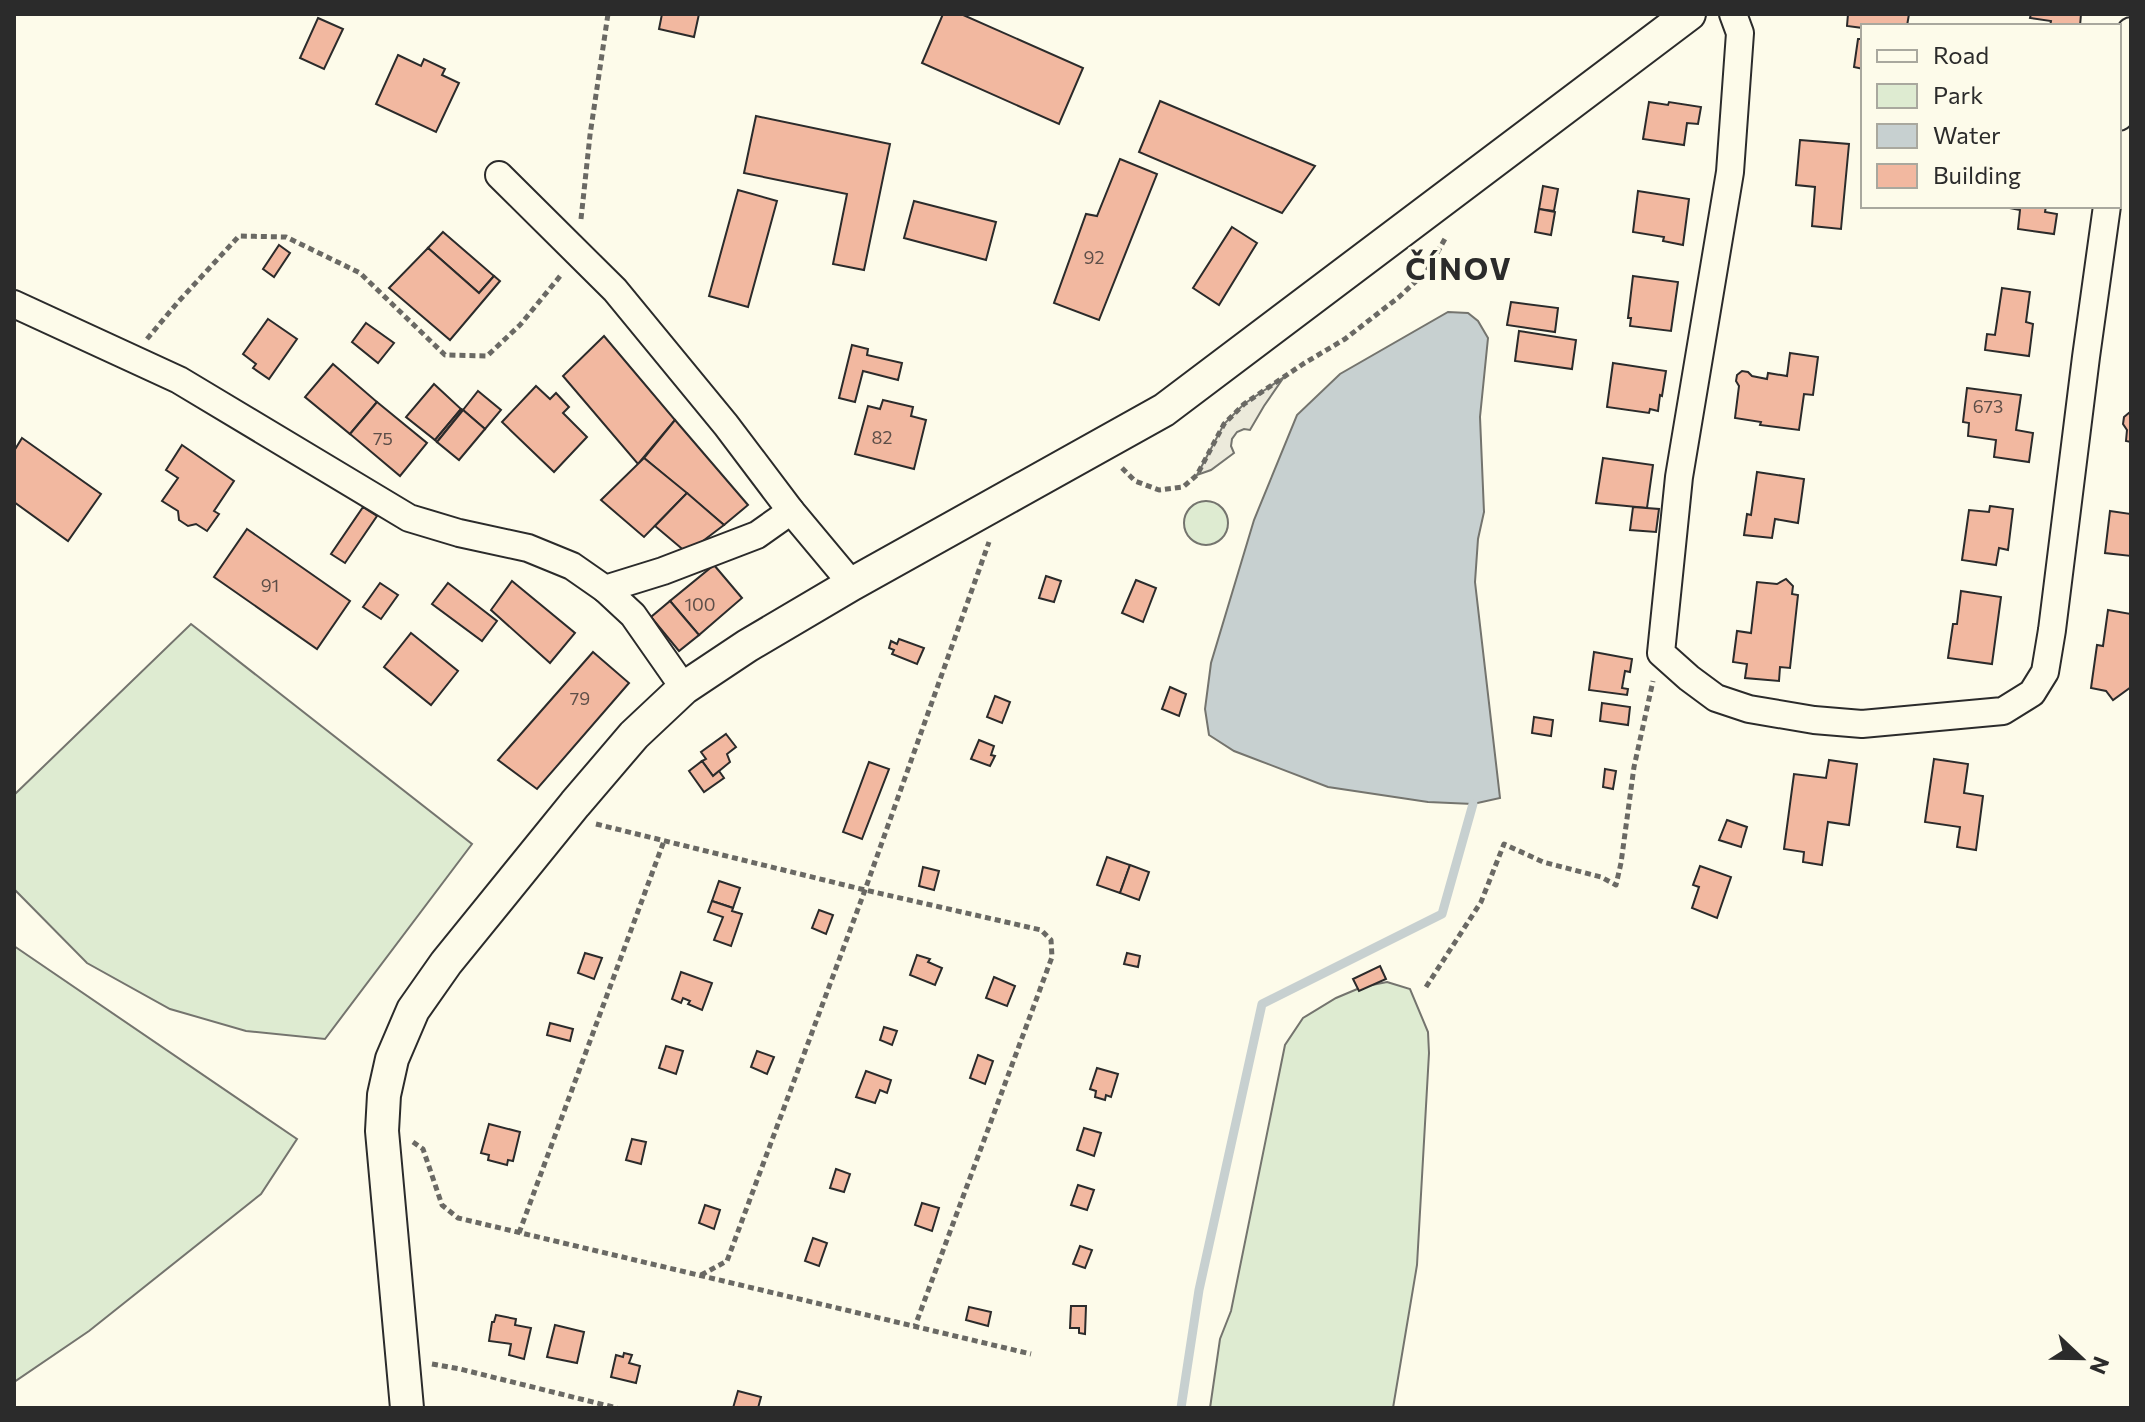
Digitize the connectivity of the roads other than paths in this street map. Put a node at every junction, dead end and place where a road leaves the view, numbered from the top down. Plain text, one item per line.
1 (1689, 14) edge
2 (1733, 14) edge
3 (2131, 31) edge
4 (2121, 103) edge
5 (499, 175) dead end
6 (2107, 208) edge
7 (14, 304) edge
8 (791, 511) junction
9 (852, 584) junction
10 (605, 589) junction
11 (684, 688) junction
12 (407, 1408) edge

1 - 9 street
2 - 6 street
3 - 4 street
5 - 8 street
7 - 10 street
8 - 9 street
8 - 10 street
9 - 11 street
10 - 11 street
11 - 12 street

